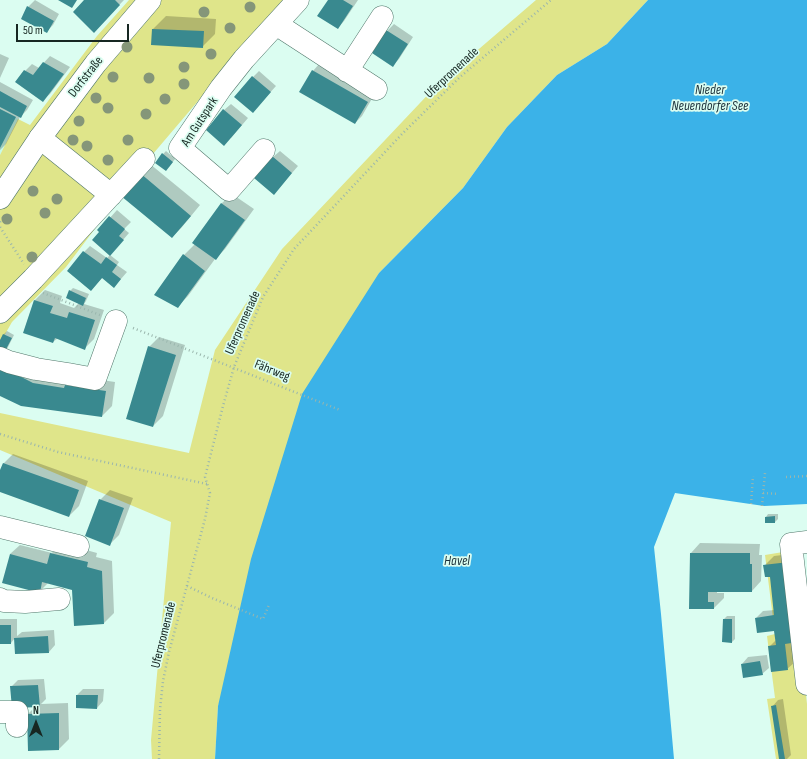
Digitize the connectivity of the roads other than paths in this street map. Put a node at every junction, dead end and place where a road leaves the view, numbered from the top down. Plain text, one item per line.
1 (150, 0) edge
2 (298, 0) edge
3 (382, 17) dead end
4 (276, 24) junction
5 (346, 71) junction
6 (376, 89) dead end
7 (40, 138) junction
8 (264, 150) dead end
9 (144, 159) dead end
10 (1, 194) edge
11 (111, 195) junction
12 (0, 312) edge
13 (116, 321) dead end
14 (0, 358) edge
15 (0, 527) edge
16 (799, 543) edge
17 (78, 546) dead end
18 (0, 599) edge
19 (59, 599) dead end
20 (807, 684) edge
21 (0, 712) edge
22 (17, 726) dead end

1 - 7 street, Dorfstraße
2 - 4 street, Am Gutspark
3 - 5 street
4 - 5 street
4 - 8 street, Am Gutspark
5 - 6 street
7 - 10 street, Dorfstraße
7 - 11 street
9 - 11 street
11 - 12 street
13 - 14 street
15 - 17 street
16 - 20 street
18 - 19 street
21 - 22 street

